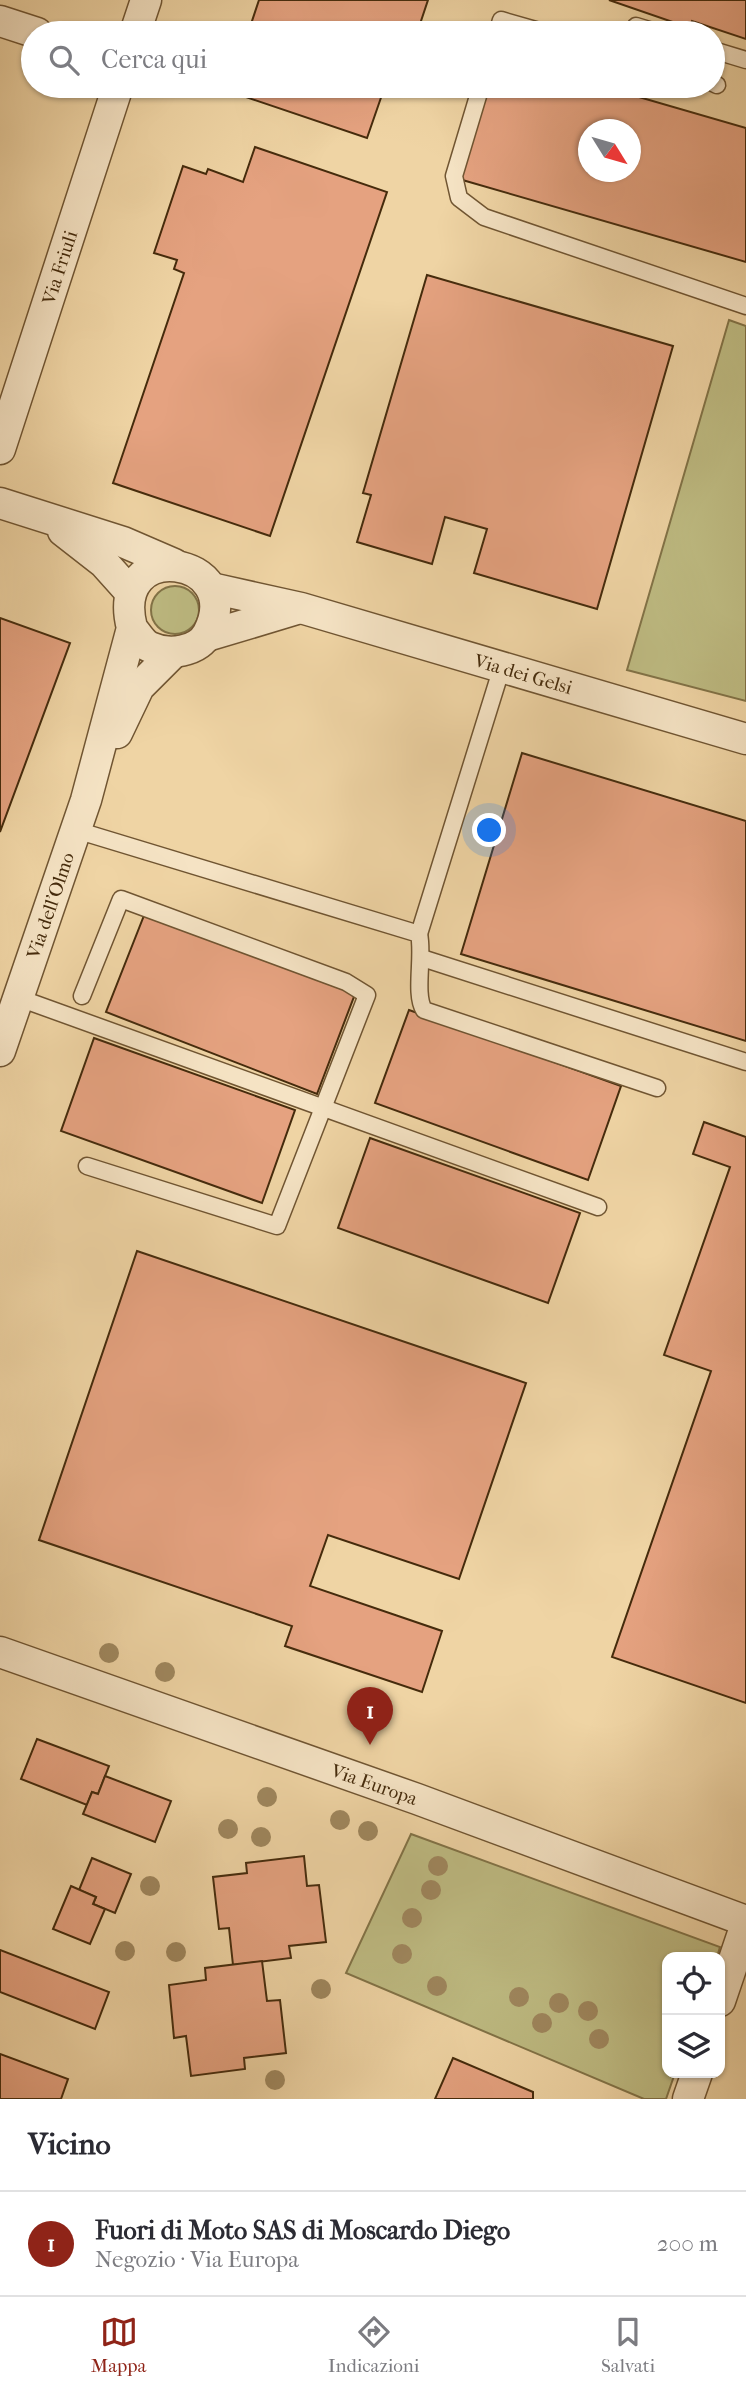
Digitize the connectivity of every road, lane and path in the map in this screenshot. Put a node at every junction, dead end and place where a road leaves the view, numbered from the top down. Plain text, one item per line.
1 (146, 0) edge
2 (0, 21) edge
3 (139, 21) edge
4 (21, 28) edge
5 (725, 54) edge
6 (746, 60) edge
7 (114, 98) edge
8 (477, 98) edge
9 (746, 306) edge
10 (0, 449) edge
11 (0, 503) edge
12 (46, 518) junction
13 (174, 564) junction
14 (211, 588) junction
15 (130, 592) junction
16 (302, 608) junction
17 (132, 628) junction
18 (207, 636) junction
19 (173, 653) junction
20 (502, 667) junction
21 (746, 739) edge
22 (86, 800) junction
23 (76, 830) junction
24 (419, 934) junction
25 (422, 958) junction
26 (82, 996) dead end
27 (19, 998) junction
28 (0, 1051) edge
29 (746, 1062) edge
30 (657, 1088) dead end
31 (323, 1107) junction
32 (87, 1166) dead end
33 (598, 1207) dead end
34 (0, 1652) edge
35 (746, 1922) edge
36 (725, 1986) edge
37 (695, 2078) edge
38 (688, 2099) edge

1 - 3 street
2 - 4 street
5 - 6 lane
7 - 10 street, Via Friuli
8 - 9 lane
11 - 12 street
12 - 13 street
12 - 15 street
13 - 14 street
13 - 15 street
14 - 16 street, Via dei Gelsi
14 - 18 street
15 - 17 street
16 - 18 street
16 - 20 street, Via dei Gelsi
17 - 19 street
17 - 22 street, Via dell'Olmo
18 - 19 street
19 - 22 street, Via dell'Olmo
20 - 21 street, Via dei Gelsi
20 - 24 lane
22 - 23 street, Via dell'Olmo
23 - 24 lane
23 - 27 street, Via dell'Olmo
24 - 25 lane
25 - 29 lane
25 - 30 lane
26 - 31 lane
27 - 28 street, Via dell'Olmo
27 - 31 lane
31 - 32 lane
31 - 33 lane
34 - 35 street, Via Europa
35 - 36 street
37 - 38 street

